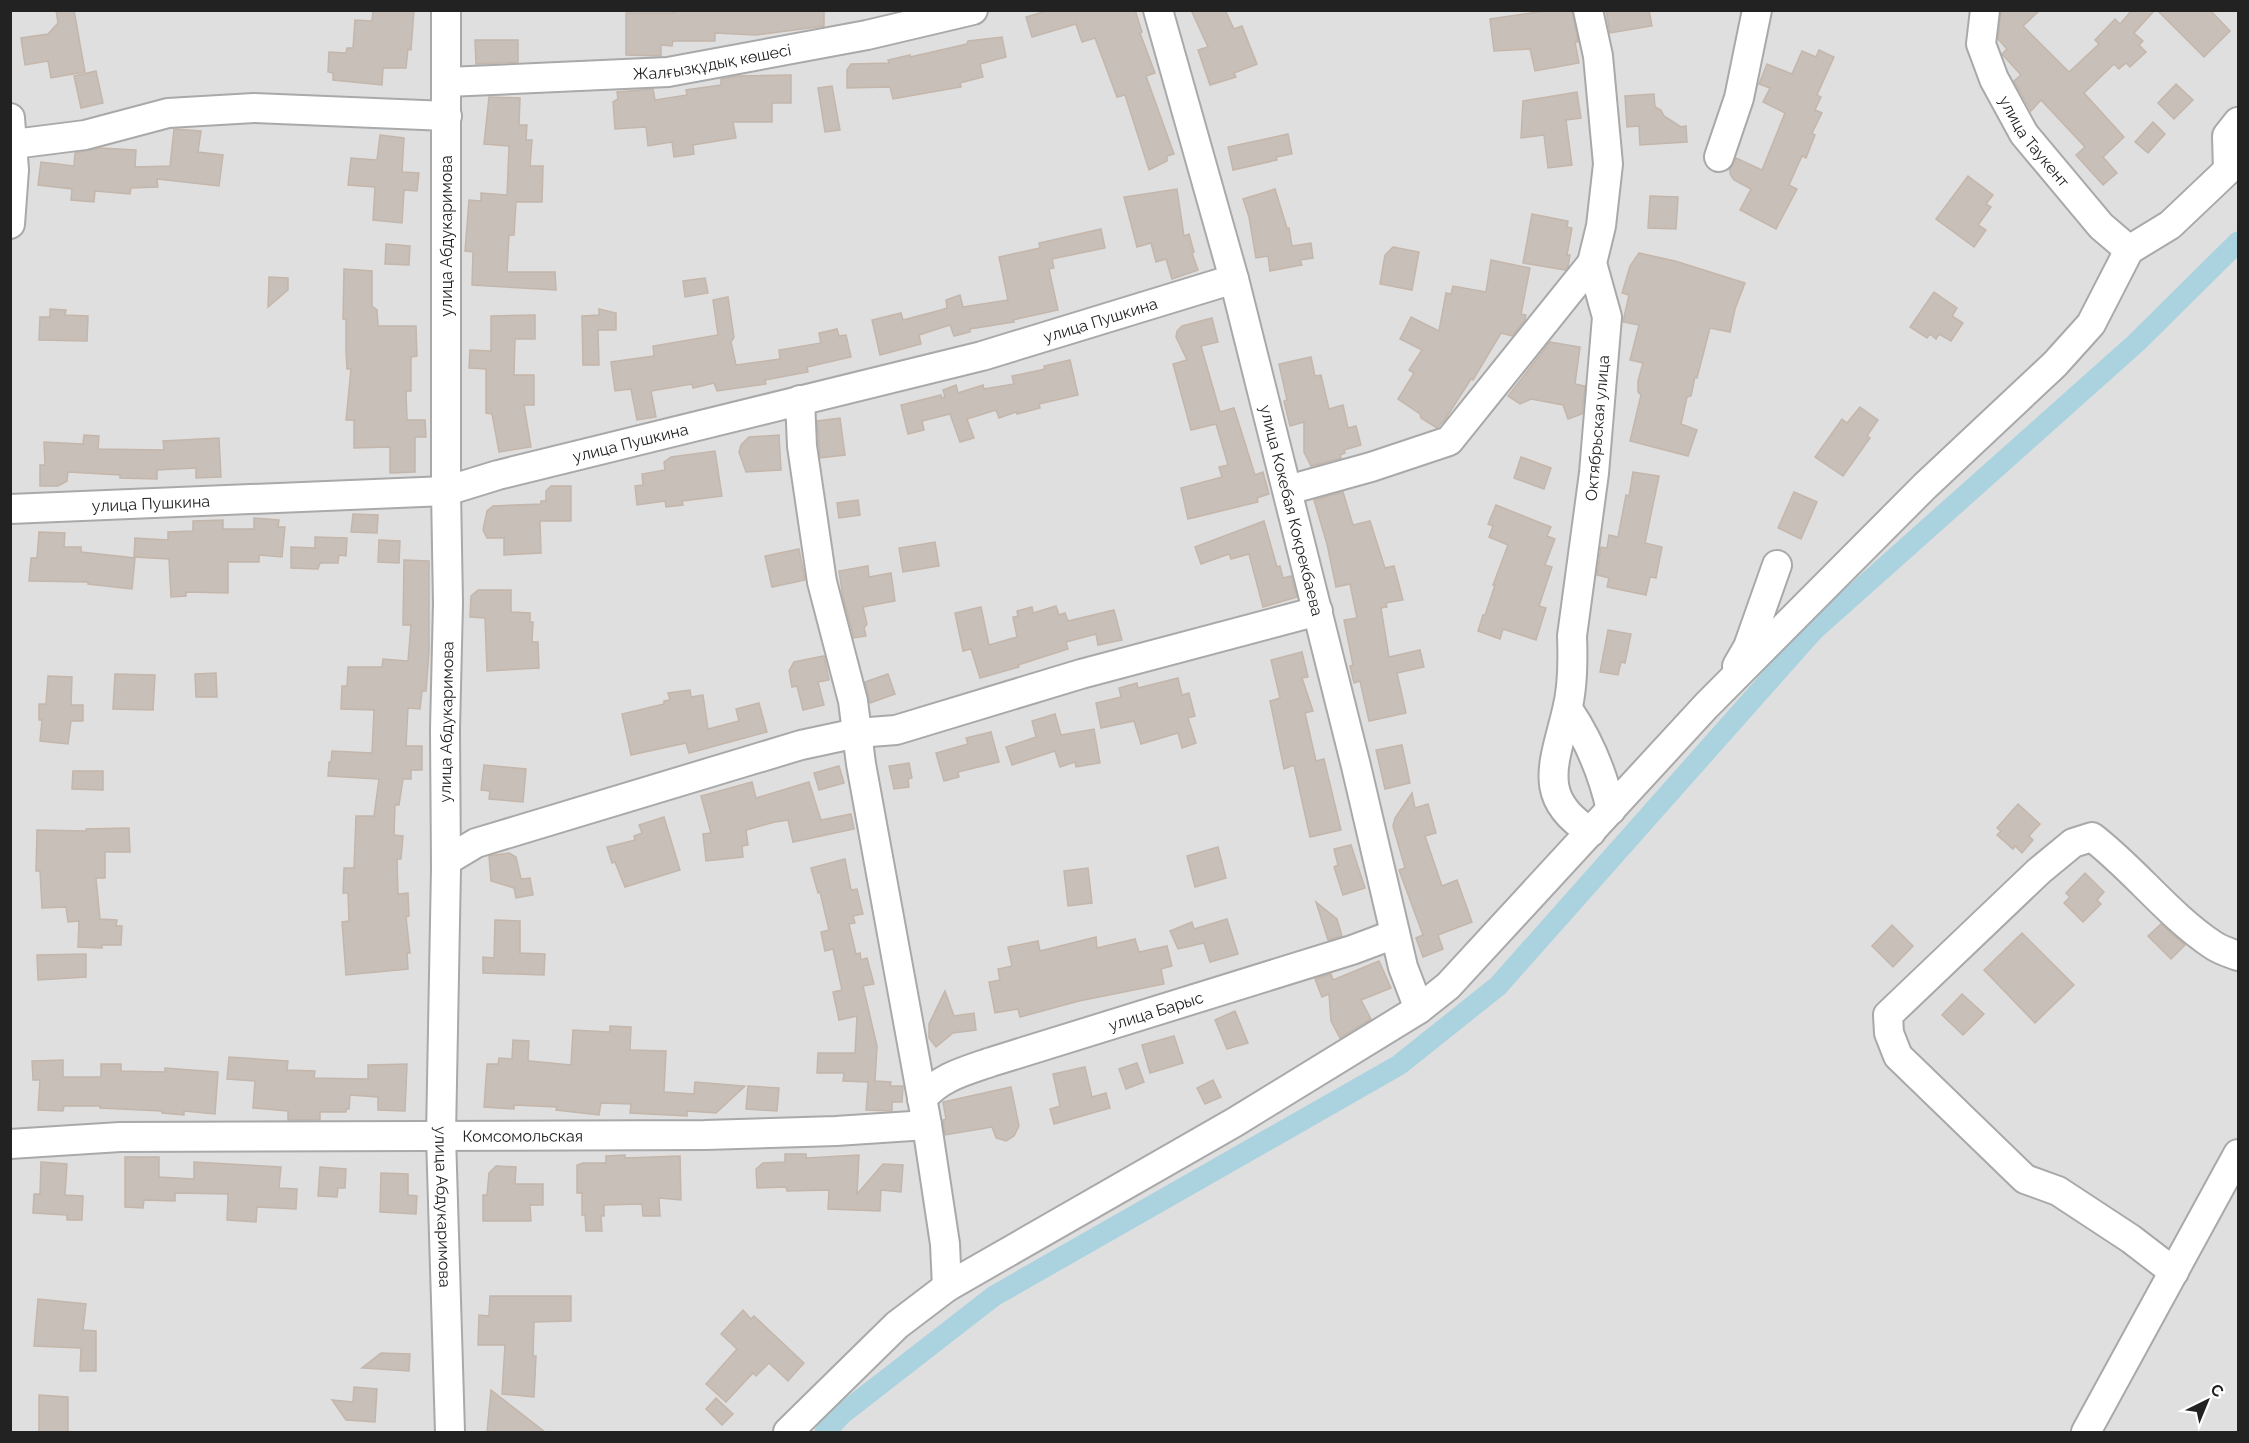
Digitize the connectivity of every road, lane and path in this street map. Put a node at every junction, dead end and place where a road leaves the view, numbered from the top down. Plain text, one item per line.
1 (446, 10) edge
2 (973, 10) edge
3 (1158, 10) edge
4 (1588, 10) edge
5 (1757, 10) edge
6 (1984, 10) edge
7 (447, 82) junction
8 (447, 116) junction
9 (2238, 122) edge
10 (12, 131) edge
11 (1719, 157) dead end
12 (2233, 176) edge
13 (10, 224) edge
14 (2129, 250) junction
15 (1592, 263) junction
16 (1234, 279) junction
17 (800, 400) junction
18 (1288, 490) junction
19 (446, 491) junction
20 (10, 509) edge
21 (1777, 565) dead end
22 (1318, 611) junction
23 (1728, 684) junction
24 (1568, 709) junction
25 (857, 733) junction
26 (1611, 810) junction
27 (1591, 832) junction
28 (446, 861) junction
29 (1395, 934) junction
30 (2238, 956) edge
31 (1419, 1009) junction
32 (925, 1112) junction
33 (441, 1136) junction
34 (10, 1144) edge
35 (2238, 1154) edge
36 (2174, 1272) junction
37 (947, 1287) junction
38 (450, 1432) edge
39 (788, 1432) edge
40 (2086, 1432) edge

1 - 7 street, улица Абдукаримова
2 - 7 street, Жалғызқұдық көшесі
3 - 16 street, улица Кокебая Кокрекбаева
4 - 15 street, Октябрьская улица
5 - 11 street
6 - 14 street, улица Таукент
7 - 8 street, улица Абдукаримова
8 - 10 street
8 - 19 street, улица Абдукаримова
9 - 12 street
10 - 13 street
12 - 14 street
14 - 23 street
15 - 18 street
15 - 24 street, Октябрьская улица
16 - 17 street, улица Пушкина
16 - 18 street, улица Кокебая Кокрекбаева
17 - 19 street, улица Пушкина
17 - 25 street
18 - 22 street, улица Кокебая Кокрекбаева
19 - 20 street, улица Пушкина
19 - 28 street, улица Абдукаримова
21 - 23 street
22 - 25 street
22 - 29 street, улица Кокебая Кокрекбаева
23 - 26 street
24 - 26 street
24 - 27 street, Октябрьская улица
25 - 28 street
25 - 32 street
26 - 27 street
27 - 31 street
28 - 33 street, улица Абдукаримова
29 - 31 street, улица Кокебая Кокрекбаева
29 - 32 street, улица Барыс
30 - 36 street
31 - 37 street
32 - 33 street, Комсомольская
32 - 37 street
33 - 34 street, Комсомольская
33 - 38 street, улица Абдукаримова
35 - 36 street
36 - 40 street
37 - 39 street

